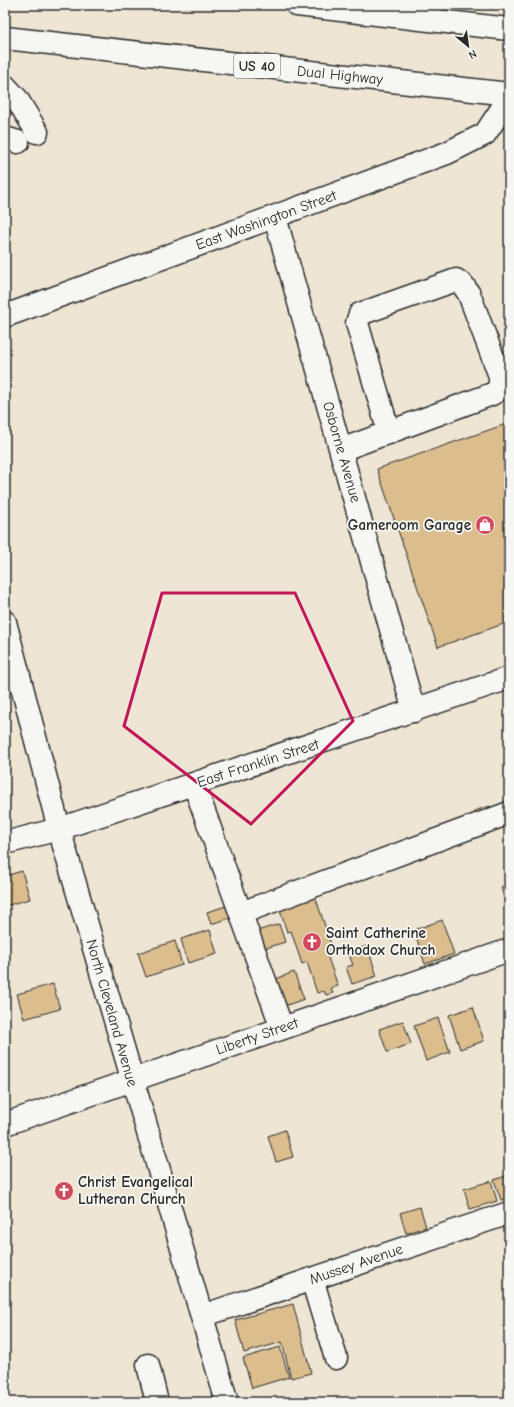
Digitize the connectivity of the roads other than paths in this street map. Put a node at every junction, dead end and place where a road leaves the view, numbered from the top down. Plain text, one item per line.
1 (297, 5) edge
2 (509, 29) edge
3 (5, 38) edge
4 (44, 43) junction
5 (5, 46) edge
6 (5, 86) edge
7 (509, 94) edge
8 (509, 98) edge
9 (37, 132) dead end
10 (275, 217) junction
11 (5, 316) edge
12 (389, 433) junction
13 (341, 450) junction
14 (5, 622) edge
15 (509, 678) edge
16 (414, 711) junction
17 (194, 784) junction
18 (509, 813) edge
19 (59, 828) junction
20 (5, 843) edge
21 (241, 913) junction
22 (509, 950) edge
23 (282, 1028) junction
24 (132, 1080) junction
25 (5, 1124) edge
26 (509, 1213) edge
27 (312, 1279) junction
28 (202, 1316) junction
29 (336, 1358) dead end
30 (148, 1365) dead end
31 (157, 1402) edge
32 (227, 1402) edge

1 - 2 street
3 - 4 street, Dual Highway / US 40
4 - 5 street
4 - 7 street, Dual Highway / US 40
6 - 9 street
8 - 10 street, East Washington Street
10 - 11 street, East Washington Street
10 - 13 street, Osborne Avenue
12 - 12 street
12 - 13 street
13 - 16 street, Osborne Avenue
14 - 19 street, North Cleveland Avenue
15 - 16 street, East Franklin Street
16 - 17 street, East Franklin Street
17 - 19 street, East Franklin Street
17 - 21 street
18 - 21 street
19 - 20 street, East Franklin Street
19 - 24 street, North Cleveland Avenue
21 - 23 street
22 - 23 street, Liberty Street
23 - 24 street, Liberty Street
24 - 25 street, Liberty Street
24 - 28 street, North Cleveland Avenue
26 - 27 street, Mussey Avenue
27 - 28 street, Mussey Avenue
27 - 29 street
28 - 32 street, North Cleveland Avenue
30 - 31 street

